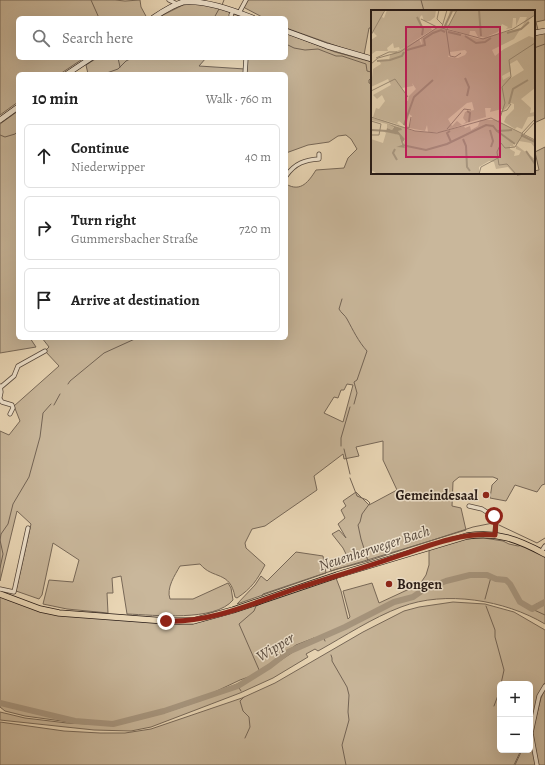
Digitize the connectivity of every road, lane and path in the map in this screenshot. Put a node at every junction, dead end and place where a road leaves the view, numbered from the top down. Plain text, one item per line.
1 (169, 0) edge
2 (246, 0) edge
3 (206, 1) edge
4 (177, 4) junction
5 (233, 10) junction
6 (239, 13) junction
7 (156, 16) edge
8 (231, 16) edge
9 (247, 16) edge
10 (288, 31) edge
11 (545, 31) edge
12 (535, 33) edge
13 (371, 59) edge
14 (88, 60) edge
15 (246, 60) edge
16 (70, 72) edge
17 (245, 72) edge
18 (16, 108) edge
19 (0, 120) edge
20 (319, 154) dead end
21 (288, 174) edge
22 (45, 351) dead end
23 (0, 387) edge
24 (0, 398) edge
25 (10, 414) dead end
26 (469, 506) dead end
27 (28, 528) dead end
28 (495, 535) junction
29 (545, 546) edge
30 (543, 553) edge
31 (0, 589) edge
32 (0, 594) edge
33 (545, 686) edge
34 (537, 765) edge

1 - 4 street
2 - 6 street
3 - 4 main road
3 - 5 main road
4 - 7 main road
5 - 6 main road
5 - 8 street
6 - 9 main road
10 - 13 main road
11 - 12 main road
14 - 16 main road
15 - 17 street
18 - 19 main road
20 - 21 street
22 - 23 street
23 - 24 street
24 - 25 street
26 - 28 street
27 - 31 street
28 - 30 main road
28 - 32 main road
29 - 30 street
33 - 34 street

